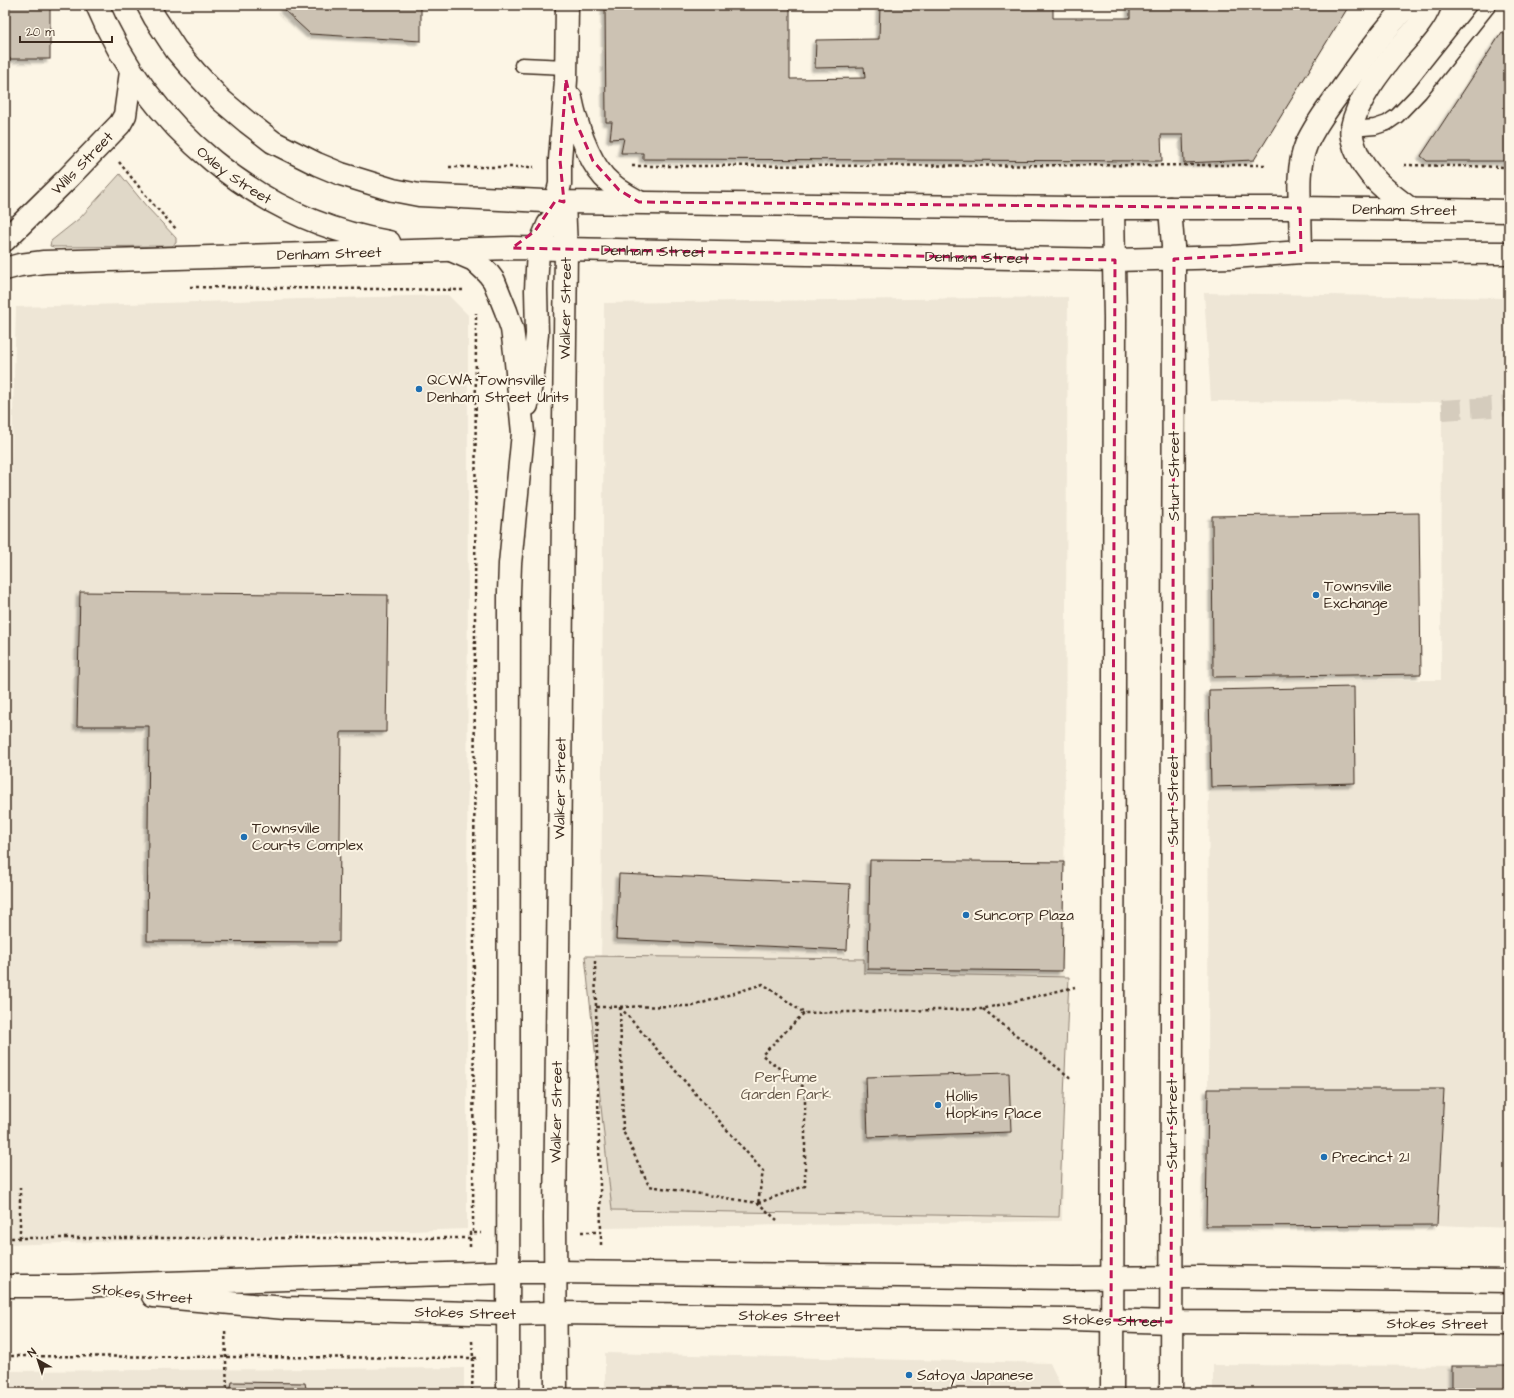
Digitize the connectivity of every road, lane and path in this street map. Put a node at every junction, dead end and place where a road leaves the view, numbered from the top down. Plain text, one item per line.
1 (97, 5) edge
2 (148, 5) edge
3 (567, 5) edge
4 (1408, 5) edge
5 (1430, 5) edge
6 (1489, 5) edge
7 (522, 65) dead end
8 (131, 72) junction
9 (566, 73) junction
10 (1325, 113) junction
11 (1351, 128) junction
12 (106, 140) junction
13 (1268, 165) dead end
14 (1404, 165) dead end
15 (540, 166) dead end
16 (626, 166) dead end
17 (446, 167) dead end
18 (1509, 167) edge
19 (560, 195) junction
20 (639, 202) junction
21 (1113, 208) junction
22 (1170, 208) junction
23 (1300, 208) junction
24 (1412, 210) junction
25 (1509, 211) edge
26 (5, 240) edge
27 (512, 248) junction
28 (538, 249) junction
29 (566, 249) junction
30 (445, 250) junction
31 (1302, 252) junction
32 (1509, 253) edge
33 (190, 258) junction
34 (1174, 259) junction
35 (1115, 260) junction
36 (5, 269) edge
37 (182, 287) dead end
38 (190, 287) junction
39 (468, 290) dead end
40 (476, 306) dead end
41 (524, 433) junction
42 (595, 961) dead end
43 (1075, 987) dead end
44 (596, 1007) junction
45 (620, 1007) junction
46 (982, 1009) junction
47 (804, 1013) junction
48 (1072, 1079) dead end
49 (20, 1185) dead end
50 (758, 1203) junction
51 (777, 1220) dead end
52 (473, 1232) junction
53 (578, 1232) dead end
54 (601, 1232) junction
55 (487, 1233) dead end
56 (5, 1238) edge
57 (20, 1238) junction
58 (470, 1238) junction
59 (601, 1248) dead end
60 (470, 1253) dead end
61 (508, 1272) junction
62 (555, 1272) junction
63 (1172, 1277) junction
64 (1111, 1278) junction
65 (1509, 1281) edge
66 (5, 1286) edge
67 (70, 1286) junction
68 (556, 1313) junction
69 (508, 1314) junction
70 (1111, 1320) junction
71 (1171, 1322) junction
72 (1509, 1324) edge
73 (472, 1338) dead end
74 (5, 1356) edge
75 (487, 1357) dead end
76 (225, 1358) junction
77 (472, 1358) junction
78 (171, 1393) edge
79 (472, 1393) edge
80 (508, 1393) edge
81 (556, 1393) edge
82 (1112, 1393) edge
83 (1171, 1393) edge

1 - 8 main road, Oxley Street
2 - 19 main road, Denham Street
3 - 9 main road, Walker Street
4 - 10 main road
5 - 11 main road
6 - 11 lane
7 - 9 lane
8 - 12 main road, Wills Street
8 - 30 main road, Oxley Street
9 - 19 main road, Walker Street
9 - 20 main road, Walker Street
10 - 11 main road
10 - 23 main road
11 - 24 main road
12 - 26 main road, Wills Street
12 - 33 path
13 - 16 path
14 - 18 path
15 - 17 path
19 - 20 main road, Denham Street
19 - 27 main road
19 - 28 main road
19 - 29 main road, Walker Street
20 - 21 main road, Denham Street
21 - 22 main road, Denham Street
21 - 35 main road
22 - 23 main road, Denham Street
22 - 34 main road, Sturt Street
23 - 24 main road, Denham Street
23 - 31 main road
24 - 25 main road, Denham Street
27 - 28 main road, Denham Street
27 - 30 main road, Denham Street
28 - 29 main road, Denham Street
28 - 41 main road
29 - 35 main road, Denham Street
29 - 62 main road, Walker Street
30 - 33 main road, Denham Street
30 - 41 main road
31 - 32 main road, Denham Street
31 - 34 main road, Denham Street
33 - 36 main road, Denham Street
33 - 38 path
34 - 35 main road, Denham Street
34 - 63 main road, Sturt Street
35 - 64 main road
37 - 38 path
38 - 39 path
40 - 52 path
41 - 61 main road
42 - 44 path
43 - 46 path
44 - 45 path
44 - 54 path
45 - 47 path
45 - 50 path
45 - 50 path
46 - 47 path
46 - 48 path
47 - 50 path
49 - 57 path
50 - 51 path
52 - 55 path
52 - 58 path
53 - 54 path
54 - 59 path
56 - 57 path
57 - 58 path
58 - 60 path
61 - 62 main road, Stokes Street
61 - 67 main road, Stokes Street
61 - 69 main road
62 - 64 main road, Stokes Street
62 - 68 main road, Walker Street
63 - 64 main road, Stokes Street
63 - 65 main road, Stokes Street
63 - 71 main road, Sturt Street
64 - 70 main road
66 - 67 main road, Stokes Street
67 - 69 main road, Stokes Street
68 - 69 main road, Stokes Street
68 - 70 main road, Stokes Street
68 - 81 main road, Walker Street
69 - 80 main road
70 - 71 main road, Stokes Street
70 - 82 main road
71 - 72 main road, Stokes Street
71 - 83 main road, Sturt Street
73 - 77 path
74 - 76 path
75 - 77 path
76 - 77 path
76 - 78 path
77 - 79 path

